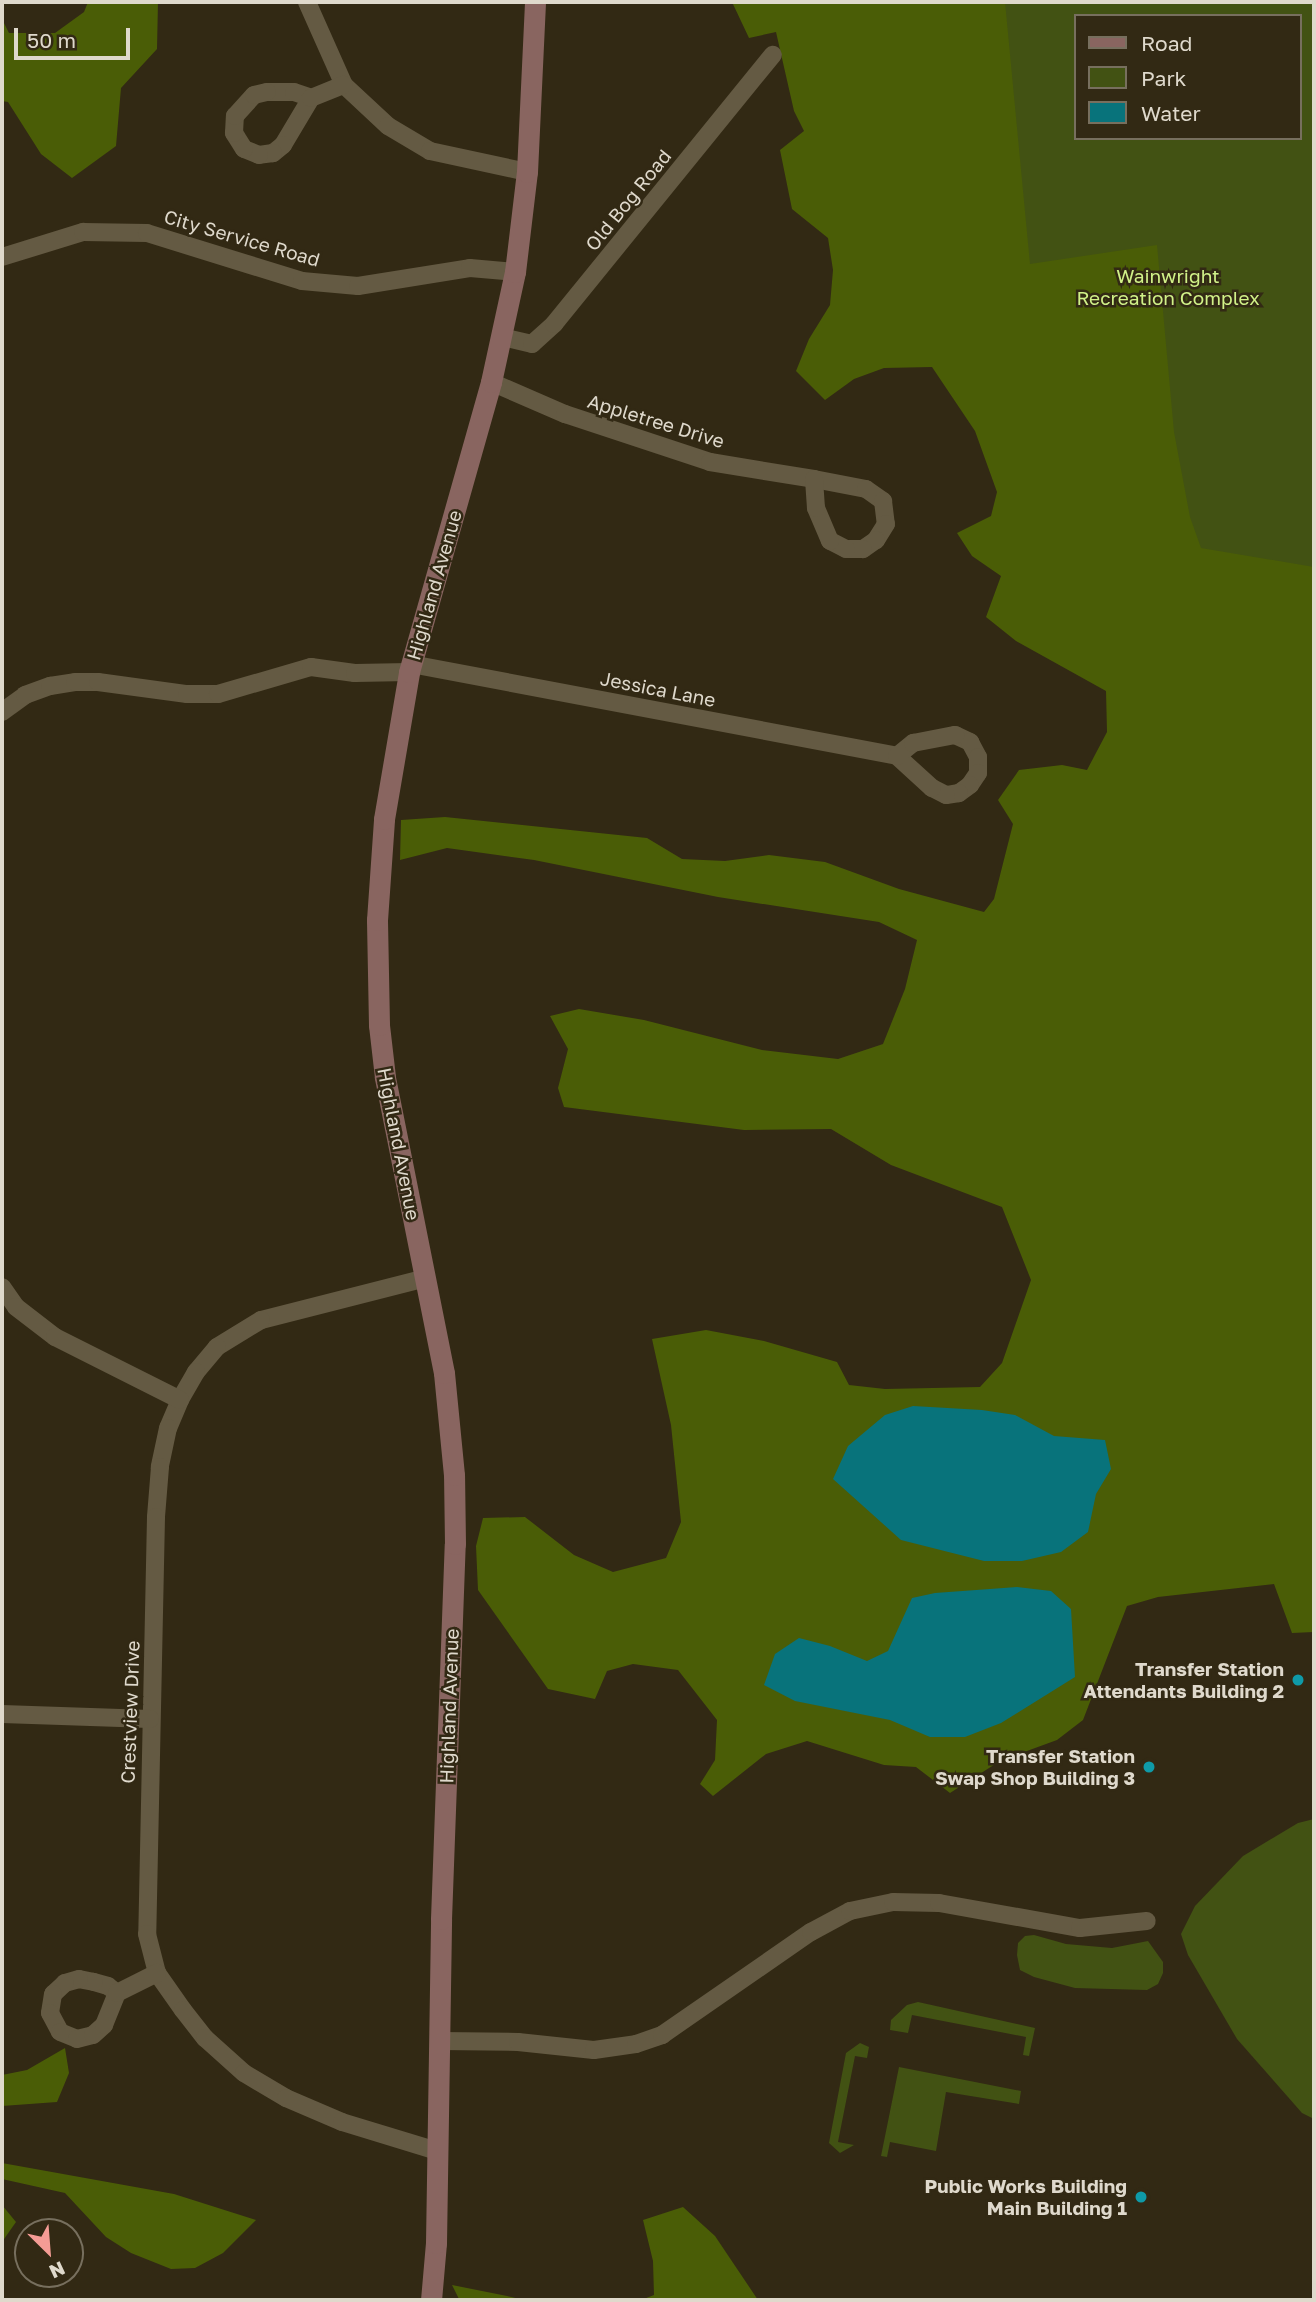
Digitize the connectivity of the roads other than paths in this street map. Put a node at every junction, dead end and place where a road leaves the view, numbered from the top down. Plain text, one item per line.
1 (307, 2) edge
2 (536, 2) edge
3 (773, 55) dead end
4 (344, 85) junction
5 (311, 98) junction
6 (527, 172) junction
7 (2, 257) edge
8 (515, 272) junction
9 (502, 337) junction
10 (491, 382) junction
11 (814, 479) junction
12 (410, 668) junction
13 (2, 712) edge
14 (897, 756) dead end
15 (426, 1278) junction
16 (2, 1287) edge
17 (180, 1400) junction
18 (2, 1714) edge
19 (150, 1719) junction
20 (1147, 1922) dead end
21 (157, 1973) junction
22 (117, 1993) dead end
23 (440, 2041) junction
24 (437, 2151) junction
25 (431, 2300) edge

1 - 4 street
2 - 6 street, Highland Avenue
3 - 9 street, Old Bog Road
4 - 5 street
4 - 6 street
5 - 5 street
6 - 8 street, Highland Avenue
7 - 8 street, City Service Road
8 - 9 street, Highland Avenue
9 - 10 street, Highland Avenue
10 - 11 street, Appletree Drive
10 - 12 street, Highland Avenue
11 - 11 street, Appletree Drive
12 - 13 street, Jessica Lane
12 - 14 street, Jessica Lane
12 - 15 street, Highland Avenue
15 - 17 street, Crestview Drive
15 - 23 street, Highland Avenue
16 - 17 street
17 - 19 street, Crestview Drive
18 - 19 street
19 - 21 street, Crestview Drive
20 - 23 street
21 - 22 street
21 - 24 street, Crestview Drive
23 - 24 street, Highland Avenue
24 - 25 street, Highland Avenue

